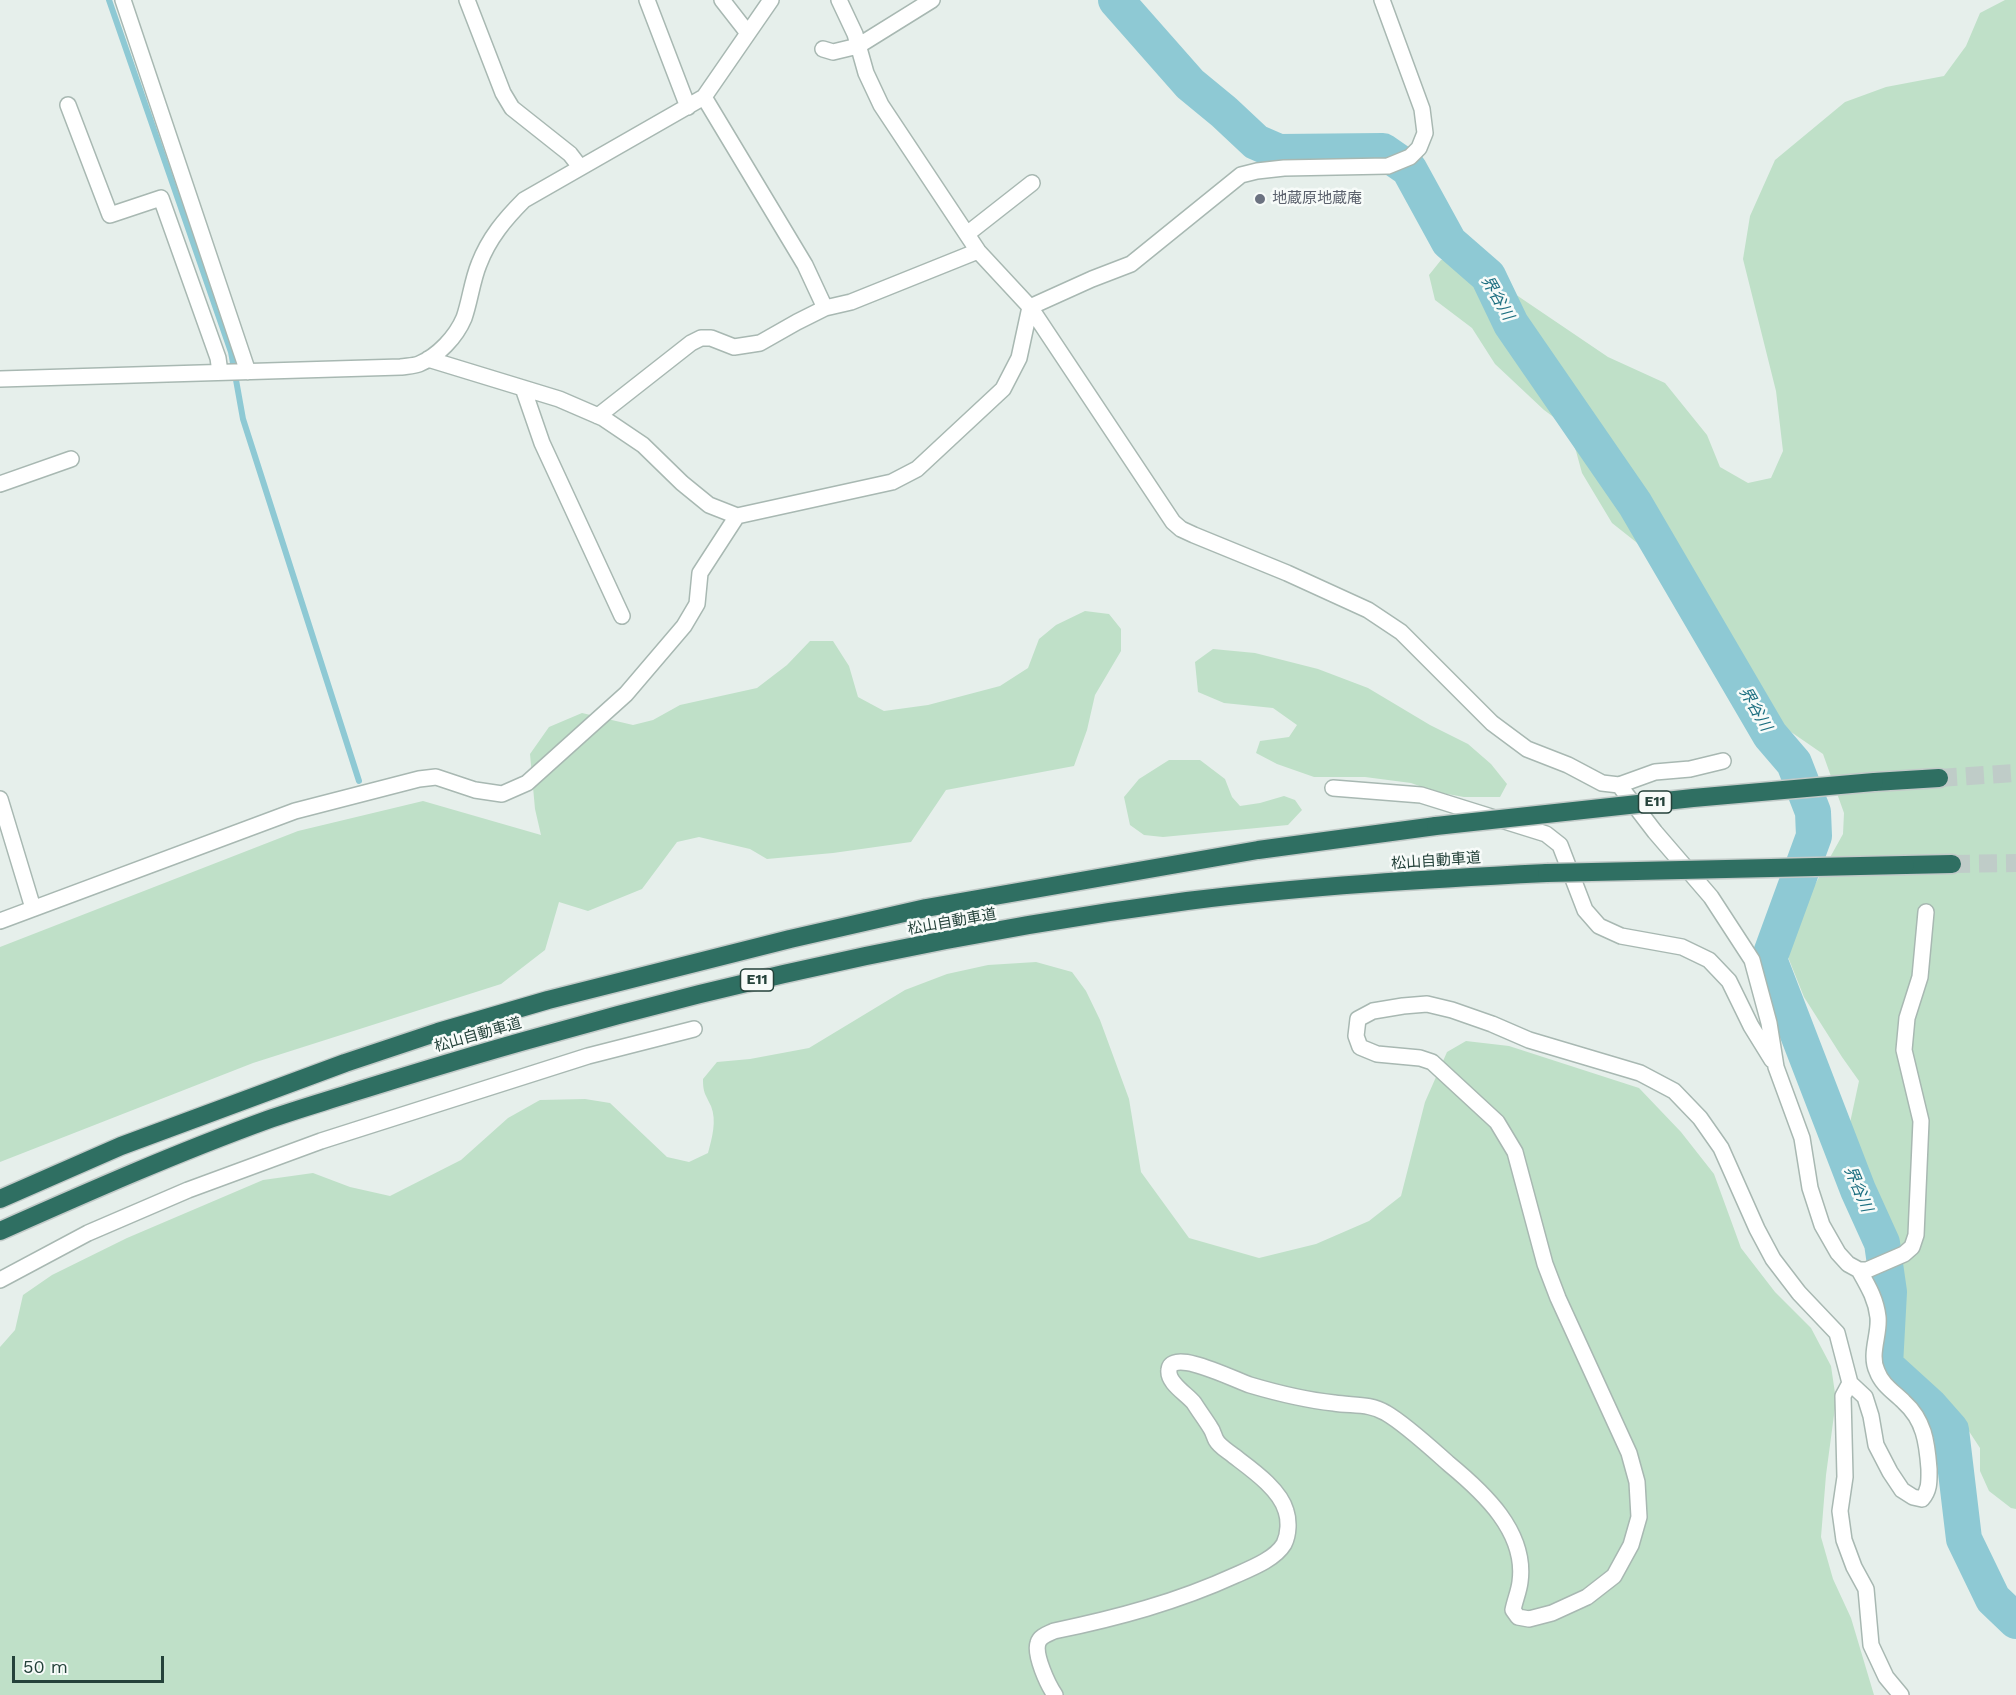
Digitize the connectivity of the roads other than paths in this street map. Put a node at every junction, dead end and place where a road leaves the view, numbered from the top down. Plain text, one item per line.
1 (123, 0) edge
2 (467, 0) edge
3 (647, 0) edge
4 (722, 0) edge
5 (771, 0) edge
6 (839, 0) edge
7 (932, 0) edge
8 (1382, 0) edge
9 (747, 32) junction
10 (858, 46) junction
11 (823, 49) dead end
12 (704, 96) junction
13 (68, 105) dead end
14 (688, 107) junction
15 (580, 168) junction
16 (1032, 183) dead end
17 (967, 234) junction
18 (978, 251) junction
19 (1030, 307) junction
20 (825, 308) junction
21 (429, 359) junction
22 (234, 372) junction
23 (0, 379) edge
24 (523, 388) junction
25 (598, 416) junction
26 (71, 459) dead end
27 (0, 484) edge
28 (737, 516) junction
29 (622, 616) dead end
30 (1723, 761) dead end
31 (1939, 778) tunnel mouth
32 (1619, 785) junction
33 (1333, 788) dead end
34 (0, 799) edge
35 (1952, 864) tunnel mouth
36 (33, 908) junction
37 (1926, 912) dead end
38 (0, 921) edge
39 (694, 1029) dead end
40 (1776, 1067) junction
41 (0, 1199) edge
42 (0, 1231) edge
43 (1863, 1270) junction
44 (0, 1280) edge
45 (1850, 1383) junction
46 (1055, 1695) edge
47 (1901, 1695) edge

1 - 22 street
2 - 15 street
3 - 14 street
4 - 9 street
5 - 9 street
6 - 10 street
7 - 10 street
8 - 19 street
9 - 12 street
10 - 11 street
10 - 17 street
12 - 14 street
12 - 20 street
13 - 22 street
14 - 15 street
15 - 21 street
16 - 17 street
17 - 18 street
18 - 19 street
18 - 20 street
19 - 28 street
19 - 32 street
20 - 25 street
21 - 22 street
21 - 24 street
22 - 23 street
24 - 25 street
24 - 29 street
25 - 28 street
26 - 27 street
28 - 36 street
30 - 32 street
31 - 41 highway, 松山自動車道 / E11, bridge
32 - 40 street
33 - 40 street
34 - 36 street
35 - 42 highway, 松山自動車道 / E11, bridge
36 - 38 street
37 - 43 street
39 - 44 street
40 - 43 street
43 - 45 street
45 - 46 street
45 - 47 street

